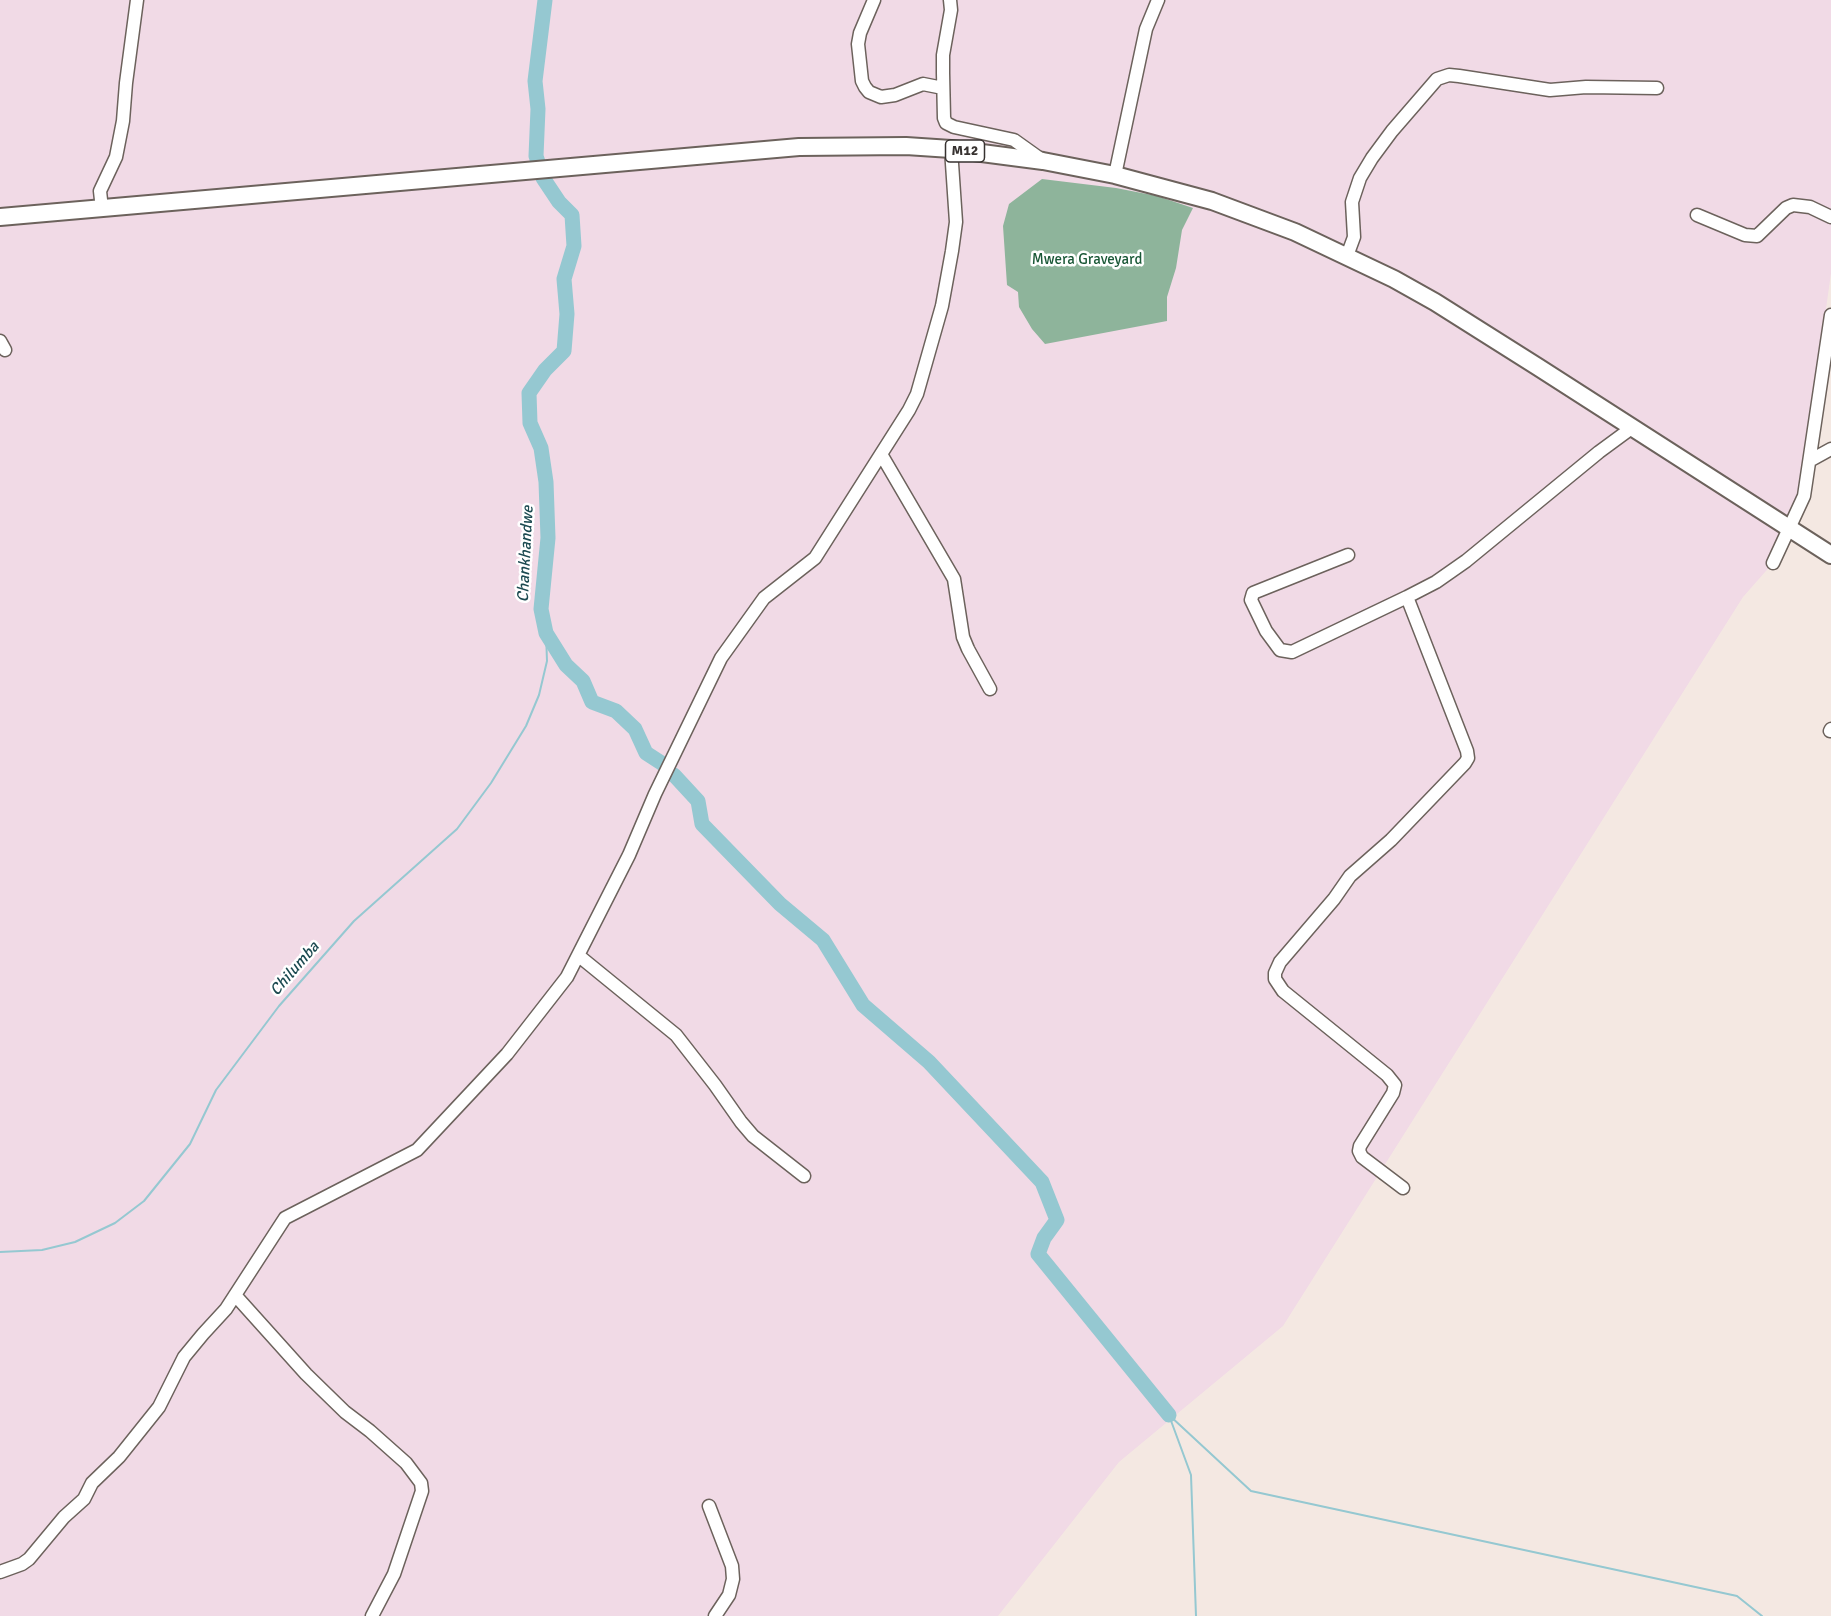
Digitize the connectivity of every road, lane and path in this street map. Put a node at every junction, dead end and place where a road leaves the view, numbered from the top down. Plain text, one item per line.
1 (138, 0) edge
2 (874, 0) edge
3 (950, 0) edge
4 (1158, 0) edge
5 (943, 88) junction
6 (1657, 88) dead end
7 (951, 149) junction
8 (1043, 161) junction
9 (1115, 175) junction
10 (102, 209) junction
11 (1697, 215) dead end
12 (0, 217) edge
13 (1831, 217) edge
14 (1347, 256) junction
15 (1831, 315) edge
16 (1633, 428) junction
17 (1831, 449) edge
18 (881, 454) junction
19 (1810, 460) junction
20 (1791, 528) junction
21 (1348, 555) dead end
22 (1831, 555) edge
23 (1773, 563) dead end
24 (1407, 597) junction
25 (990, 688) dead end
26 (579, 956) junction
27 (804, 1176) dead end
28 (1403, 1188) dead end
29 (235, 1295) junction
30 (709, 1506) dead end
31 (0, 1572) edge
32 (372, 1616) edge
33 (715, 1616) edge

1 - 10 street
2 - 5 street
3 - 5 street
4 - 9 street
5 - 8 street
6 - 14 street
7 - 8 highway, M12
7 - 10 highway, M12
7 - 18 street
8 - 9 highway, M12
9 - 14 highway, M12
10 - 12 highway, M12
11 - 13 street
14 - 16 highway, M12
15 - 19 street
16 - 20 highway, M12
16 - 24 street
17 - 19 street
18 - 25 street
18 - 26 street
19 - 20 street
20 - 22 highway, M12
20 - 23 street
21 - 24 street
24 - 28 street
26 - 27 street
26 - 29 street
29 - 31 street
29 - 32 street
30 - 33 street

